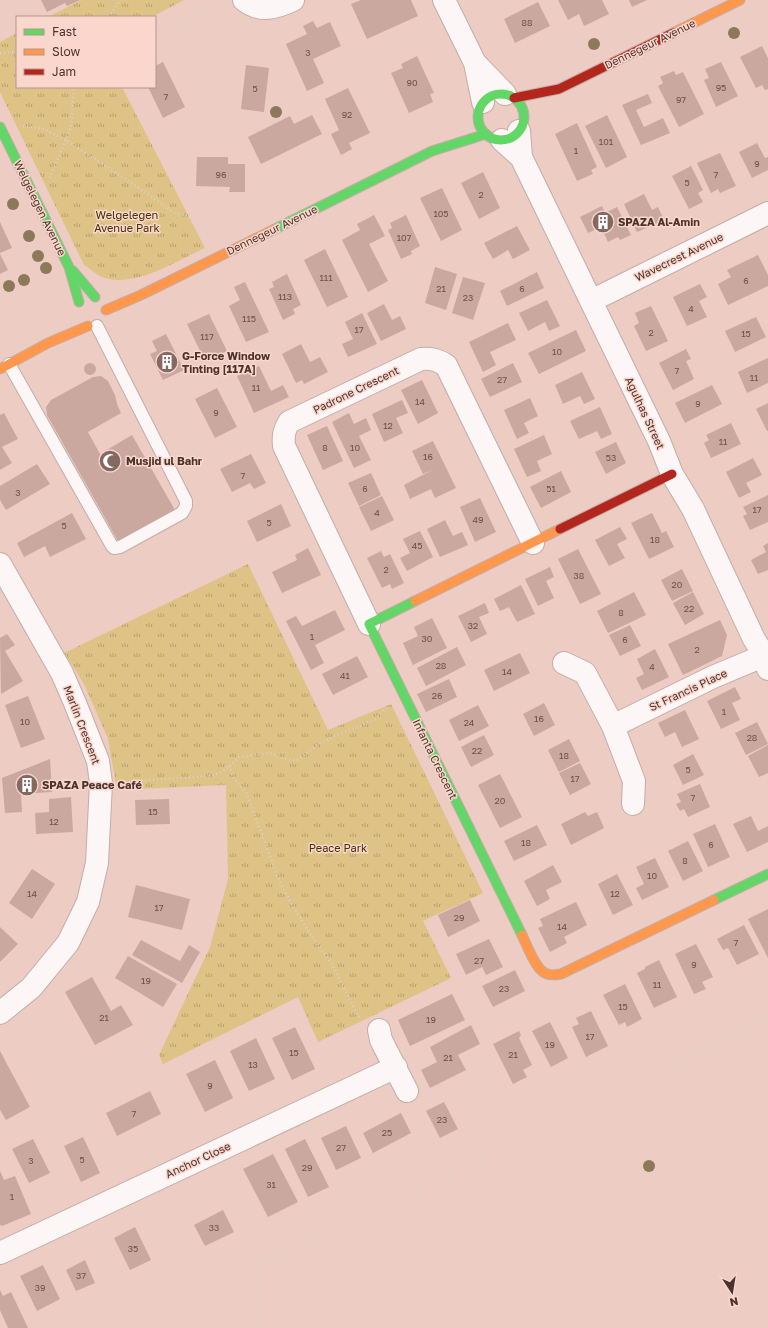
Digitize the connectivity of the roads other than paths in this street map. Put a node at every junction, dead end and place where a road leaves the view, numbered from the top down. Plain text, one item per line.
1 (293, 0) edge
2 (444, 0) edge
3 (740, 0) edge
4 (234, 1) edge
5 (475, 63) junction
6 (559, 89) junction
7 (510, 96) junction
8 (547, 99) dead end
9 (478, 114) junction
10 (512, 128) junction
11 (1, 129) edge
12 (454, 135) dead end
13 (436, 149) junction
14 (768, 213) edge
15 (69, 267) junction
16 (95, 297) junction
17 (591, 301) junction
18 (77, 310) junction
19 (106, 310) junction
20 (62, 326) dead end
21 (92, 326) junction
22 (48, 343) junction
23 (4, 366) edge
24 (672, 474) junction
25 (533, 543) junction
26 (0, 564) edge
27 (369, 624) junction
28 (767, 659) edge
29 (564, 662) dead end
30 (613, 726) junction
31 (633, 804) dead end
32 (768, 874) edge
33 (0, 1012) edge
34 (379, 1030) road end
35 (396, 1067) junction
36 (407, 1091) dead end
37 (0, 1253) edge

1 - 4 street
2 - 5 street
3 - 6 street, Dennegeur Avenue
5 - 7 street
5 - 9 street
6 - 7 street, Dennegeur Avenue
6 - 8 street, Dennegeur Avenue
7 - 9 street, Dennegeur Avenue
7 - 10 street
9 - 10 street
10 - 13 street, Dennegeur Avenue
10 - 17 street, Agulhas Street
11 - 15 street, Welgelegen Avenue
12 - 13 street, Dennegeur Avenue
13 - 19 street, Dennegeur Avenue
14 - 17 street, Wavecrest Avenue
15 - 16 street, Welgelegen Avenue
15 - 18 street, Welgelegen Avenue
16 - 18 street
16 - 19 street
17 - 24 street, Agulhas Street
18 - 21 street
19 - 21 street
20 - 22 street
21 - 22 street
21 - 23 lane
22 - 23 street
24 - 25 street
24 - 28 street, Agulhas Street
25 - 27 street
25 - 27 street, Padrone Crescent
26 - 33 street, Marlin Crescent
27 - 32 street, Infanta Crescent
28 - 30 street, St Francis Place
29 - 30 street
30 - 31 street
34 - 35 street
35 - 36 street
35 - 37 street, Anchor Close

